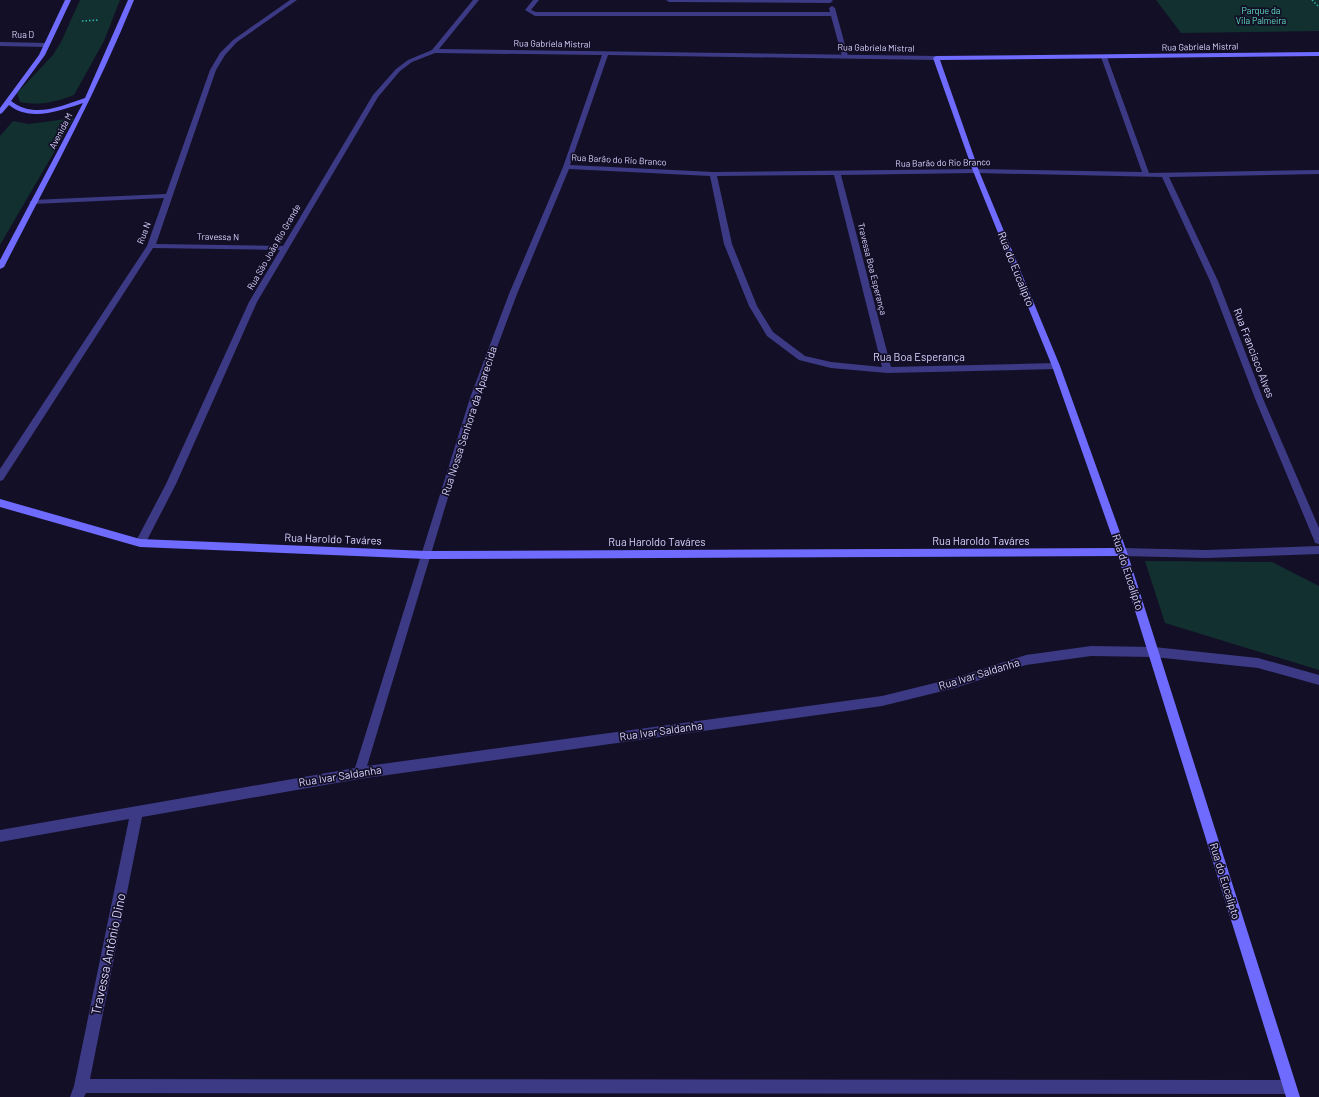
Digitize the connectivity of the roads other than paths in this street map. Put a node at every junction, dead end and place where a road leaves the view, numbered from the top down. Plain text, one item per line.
1 (68, 0) edge
2 (131, 0) edge
3 (294, 0) edge
4 (476, 0) edge
5 (536, 0) edge
6 (669, 0) edge
7 (739, 0) edge
8 (830, 1) edge
9 (833, 14) junction
10 (0, 44) edge
11 (47, 44) junction
12 (434, 51) junction
13 (606, 53) junction
14 (1319, 54) edge
15 (844, 56) junction
16 (1104, 56) junction
17 (936, 58) junction
18 (87, 99) junction
19 (9, 102) junction
20 (0, 112) edge
21 (566, 167) junction
22 (976, 171) junction
23 (1319, 172) edge
24 (837, 173) junction
25 (713, 174) junction
26 (1146, 174) junction
27 (1165, 175) junction
28 (168, 196) junction
29 (33, 202) junction
30 (151, 246) junction
31 (284, 248) junction
32 (0, 267) edge
33 (1056, 366) junction
34 (887, 370) junction
35 (0, 477) edge
36 (0, 503) edge
37 (1319, 540) edge
38 (140, 543) junction
39 (1319, 550) edge
40 (1122, 552) junction
41 (427, 555) junction
42 (1154, 652) junction
43 (1319, 680) edge
44 (360, 772) junction
45 (137, 812) junction
46 (0, 836) edge
47 (79, 1092) edge
48 (1291, 1092) edge

1 - 11 street
2 - 18 street, Avenida M
3 - 28 street, Rua N
4 - 12 street, Rua São João Rio Grande
5 - 9 street
6 - 7 street
7 - 8 street
8 - 9 street
9 - 15 street
10 - 11 street, Rua D
11 - 19 street
12 - 13 street, Rua Gabriela Mistral
12 - 31 street, Rua São João Rio Grande
13 - 15 street, Rua Gabriela Mistral
13 - 21 street, Rua Nossa Senhora da Aparecida
14 - 16 street, Rua Gabriela Mistral
15 - 17 street, Rua Gabriela Mistral
16 - 17 street, Rua Gabriela Mistral
16 - 26 street
17 - 22 street, Rua do Eucalípto
18 - 19 street
18 - 29 street, Avenida M
19 - 20 street
21 - 25 street, Rua Barão do Rio Branco
21 - 41 street, Rua Nossa Senhora da Aparecida
22 - 24 street, Rua Barão do Rio Branco
22 - 26 street, Rua Barão do Rio Branco
22 - 33 street, Rua do Eucalípto
23 - 27 street, Rua Barão do Rio Branco
24 - 25 street, Rua Barão do Rio Branco
24 - 34 street, Travessa Boa Esperança
25 - 34 street, Rua Boa Esperança
26 - 27 street, Rua Barão do Rio Branco
27 - 37 street, Rua Francisco Alves
28 - 29 street
28 - 30 street, Rua N
29 - 32 street, Avenida M
30 - 31 street, Travessa N
30 - 35 street, Rua N
31 - 38 street, Rua São João Rio Grande
33 - 34 street, Rua Boa Esperança
33 - 40 street, Rua do Eucalípto
36 - 38 street, Rua Haroldo Taváres
38 - 41 street, Rua Haroldo Taváres
39 - 40 street, Rua Haroldo Taváres
40 - 41 street, Rua Haroldo Taváres
40 - 42 street, Rua do Eucalípto
41 - 44 street, Rua Nossa Senhora da Aparecida
42 - 43 street, Rua Ivar Saldanha
42 - 44 street, Rua Ivar Saldanha
42 - 48 street, Rua do Eucalípto
44 - 45 street, Rua Ivar Saldanha
45 - 46 street, Rua Ivar Saldanha
45 - 47 street, Travessa Antônio Dino
47 - 48 street

